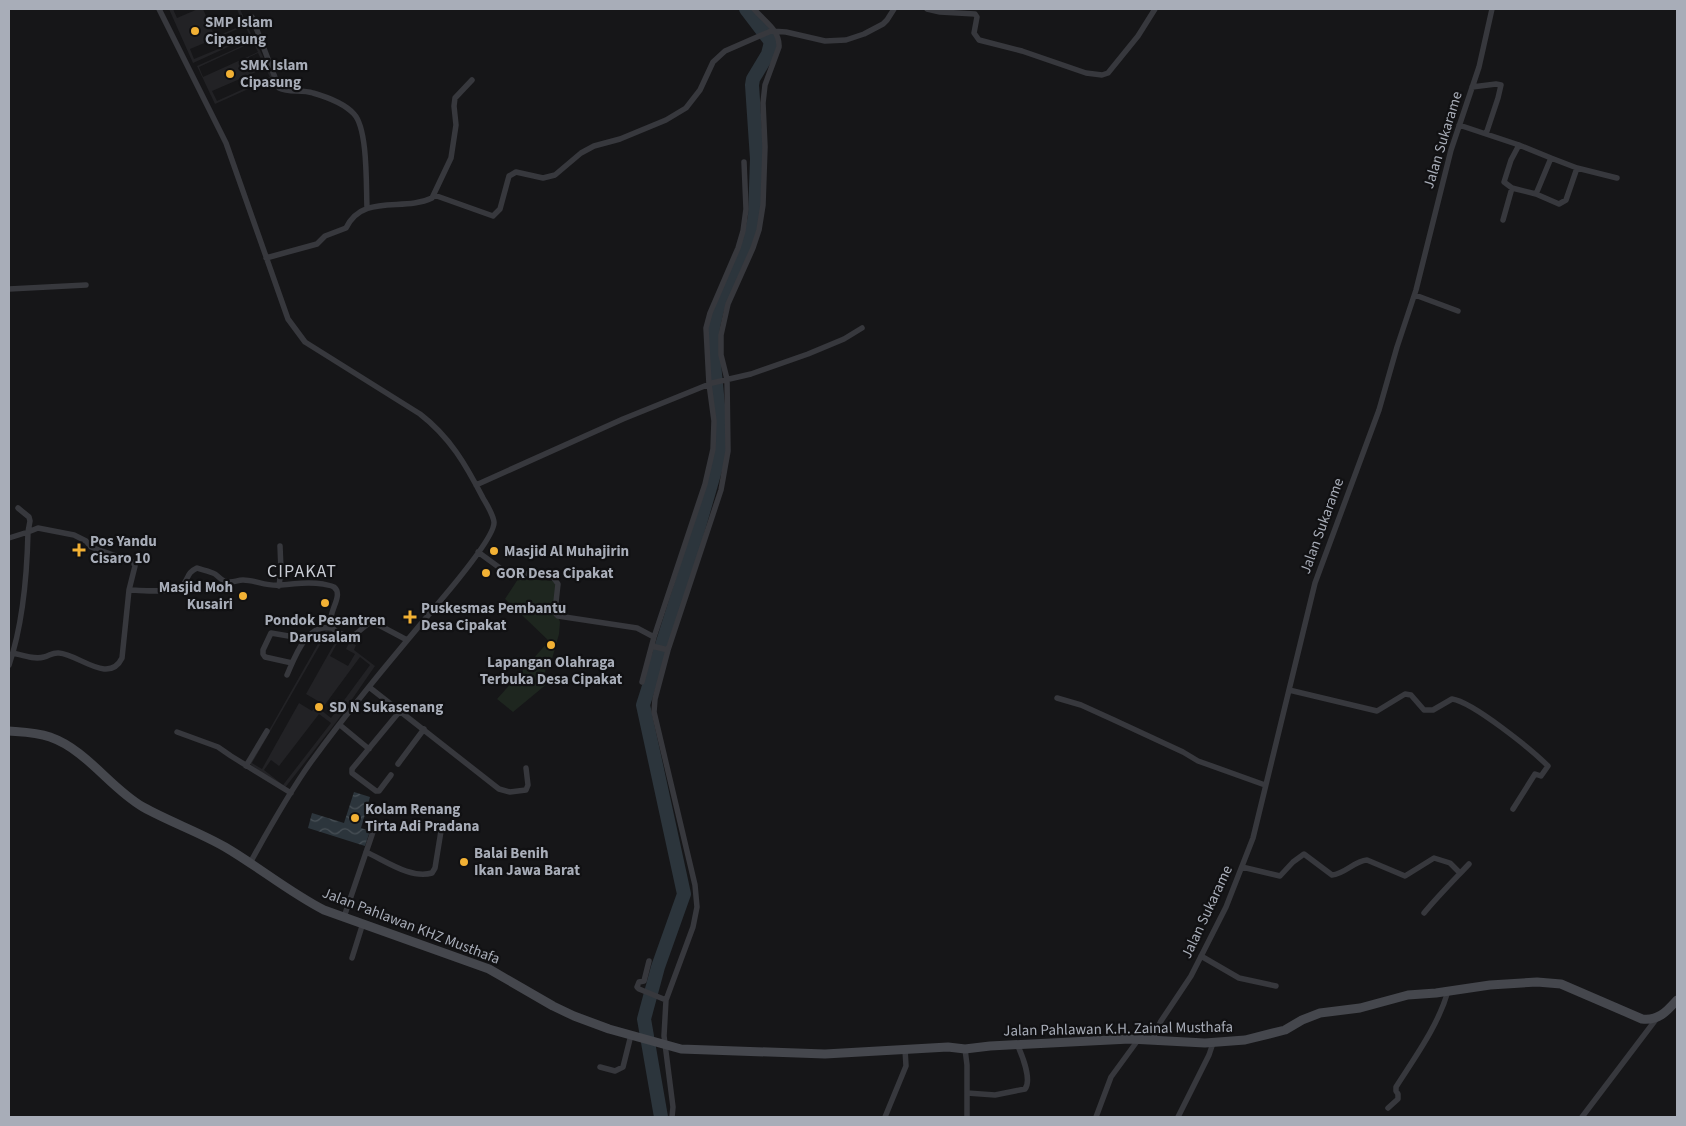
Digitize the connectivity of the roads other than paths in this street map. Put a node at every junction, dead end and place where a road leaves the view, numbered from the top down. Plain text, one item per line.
1 (159, 9) edge
2 (754, 9) edge
3 (894, 9) edge
4 (927, 9) edge
5 (1155, 9) edge
6 (1492, 9) edge
7 (252, 17) dead end
8 (773, 31) junction
9 (472, 80) dead end
10 (1472, 87) junction
11 (1459, 125) junction
12 (1486, 134) junction
13 (1519, 144) junction
14 (1551, 158) junction
15 (744, 162) dead end
16 (1577, 168) junction
17 (1617, 178) dead end
18 (1512, 188) junction
19 (1536, 194) junction
20 (434, 195) junction
21 (367, 207) junction
22 (1503, 220) dead end
23 (266, 258) junction
24 (86, 285) dead end
25 (9, 289) edge
26 (1414, 294) junction
27 (1458, 311) dead end
28 (862, 328) dead end
29 (724, 379) junction
30 (710, 384) junction
31 (476, 484) junction
32 (18, 508) dead end
33 (28, 532) junction
34 (9, 538) edge
35 (280, 546) dead end
36 (478, 552) junction
37 (279, 586) junction
38 (129, 590) junction
39 (332, 628) junction
40 (654, 637) junction
41 (306, 639) junction
42 (407, 640) junction
43 (653, 646) junction
44 (12, 649) edge
45 (666, 650) junction
46 (292, 663) junction
47 (9, 665) edge
48 (287, 675) dead end
49 (642, 682) dead end
50 (369, 687) junction
51 (1289, 690) junction
52 (1057, 698) dead end
53 (400, 711) junction
54 (340, 725) junction
55 (424, 729) junction
56 (9, 731) edge
57 (267, 731) dead end
58 (176, 732) dead end
59 (369, 749) junction
60 (398, 764) dead end
61 (246, 766) junction
62 (526, 768) dead end
63 (391, 775) dead end
64 (1265, 785) junction
65 (291, 793) junction
66 (1513, 809) dead end
67 (376, 823) dead end
68 (441, 831) dead end
69 (366, 852) junction
70 (250, 863) junction
71 (1469, 864) dead end
72 (1242, 867) junction
73 (1460, 873) junction
74 (1424, 913) dead end
75 (344, 917) junction
76 (363, 923) junction
77 (1201, 956) junction
78 (352, 958) dead end
79 (649, 961) dead end
80 (1276, 986) dead end
81 (1448, 991) junction
82 (666, 1000) junction
83 (1677, 1000) edge
84 (1656, 1018) junction
85 (634, 1036) junction
86 (1138, 1040) junction
87 (1152, 1040) junction
88 (1213, 1043) junction
89 (662, 1044) junction
90 (1017, 1044) junction
91 (905, 1049) junction
92 (965, 1049) junction
93 (600, 1067) dead end
94 (967, 1093) junction
95 (1388, 1108) dead end
96 (672, 1117) edge
97 (885, 1117) edge
98 (967, 1117) edge
99 (1096, 1117) edge
100 (1178, 1117) edge
101 (1582, 1117) edge

1 - 23 street
2 - 8 street
3 - 8 street
4 - 5 street
6 - 10 street, Jalan Sukarame
7 - 21 street
8 - 20 street
8 - 29 street
9 - 20 street
10 - 11 street, Jalan Sukarame
10 - 12 street
11 - 12 street
11 - 26 street, Jalan Sukarame
12 - 13 street
13 - 14 street
13 - 18 street
14 - 16 street
14 - 19 street
15 - 30 street
16 - 17 street
16 - 19 street
18 - 19 street
18 - 22 street
20 - 21 street
21 - 23 street
23 - 31 street
24 - 25 street
26 - 27 street
26 - 51 street, Jalan Sukarame
28 - 29 street
29 - 30 street
29 - 45 street
30 - 31 street
30 - 40 street
31 - 36 street
32 - 33 street
33 - 34 street
33 - 38 street
33 - 44 street
35 - 37 street
36 - 40 street
36 - 42 street
37 - 38 street
37 - 39 street
38 - 44 street
39 - 41 street
39 - 42 street
40 - 43 street
41 - 46 street
41 - 46 street
42 - 50 street
43 - 45 street
43 - 49 street
44 - 47 street
45 - 82 street
46 - 48 street
50 - 53 street
50 - 54 street
51 - 64 street, Jalan Sukarame
51 - 66 street
52 - 64 street
53 - 55 street
53 - 59 street
54 - 59 street
54 - 65 street
55 - 60 street
55 - 62 street
56 - 70 street, Jalan Pahlawan KHZ Musthafa
57 - 61 street
58 - 61 street
59 - 63 street
61 - 65 street
64 - 72 street, Jalan Sukarame
65 - 70 street
67 - 69 street
68 - 69 street
69 - 75 street
70 - 75 street, Jalan Pahlawan KHZ Musthafa
71 - 73 street
72 - 73 street
72 - 77 street, Jalan Sukarame
73 - 74 street
75 - 76 street, Jalan Pahlawan KHZ Musthafa
76 - 78 street
76 - 85 street, Jalan Pahlawan KHZ Musthafa
77 - 80 street
77 - 87 street, Jalan Sukarame
79 - 82 street
81 - 84 street, Jalan Pahlawan K.H. Zainal Musthafa
81 - 88 street, Jalan Pahlawan K.H. Zainal Musthafa
81 - 95 street
82 - 89 street
83 - 84 street
84 - 101 street
85 - 89 street, Jalan Pahlawan KHZ Musthafa
85 - 93 street
86 - 87 street, Jalan Pahlawan K.H. Zainal Musthafa
86 - 90 street, Jalan Pahlawan K.H. Zainal Musthafa
86 - 99 street
87 - 88 street, Jalan Pahlawan K.H. Zainal Musthafa
88 - 100 street
89 - 91 street, Jalan Pahlawan K.H. Zainal Musthafa
89 - 96 street
90 - 92 street, Jalan Pahlawan K.H. Zainal Musthafa
90 - 94 street
91 - 92 street, Jalan Pahlawan K.H. Zainal Musthafa
91 - 97 street
92 - 94 street
94 - 98 street

